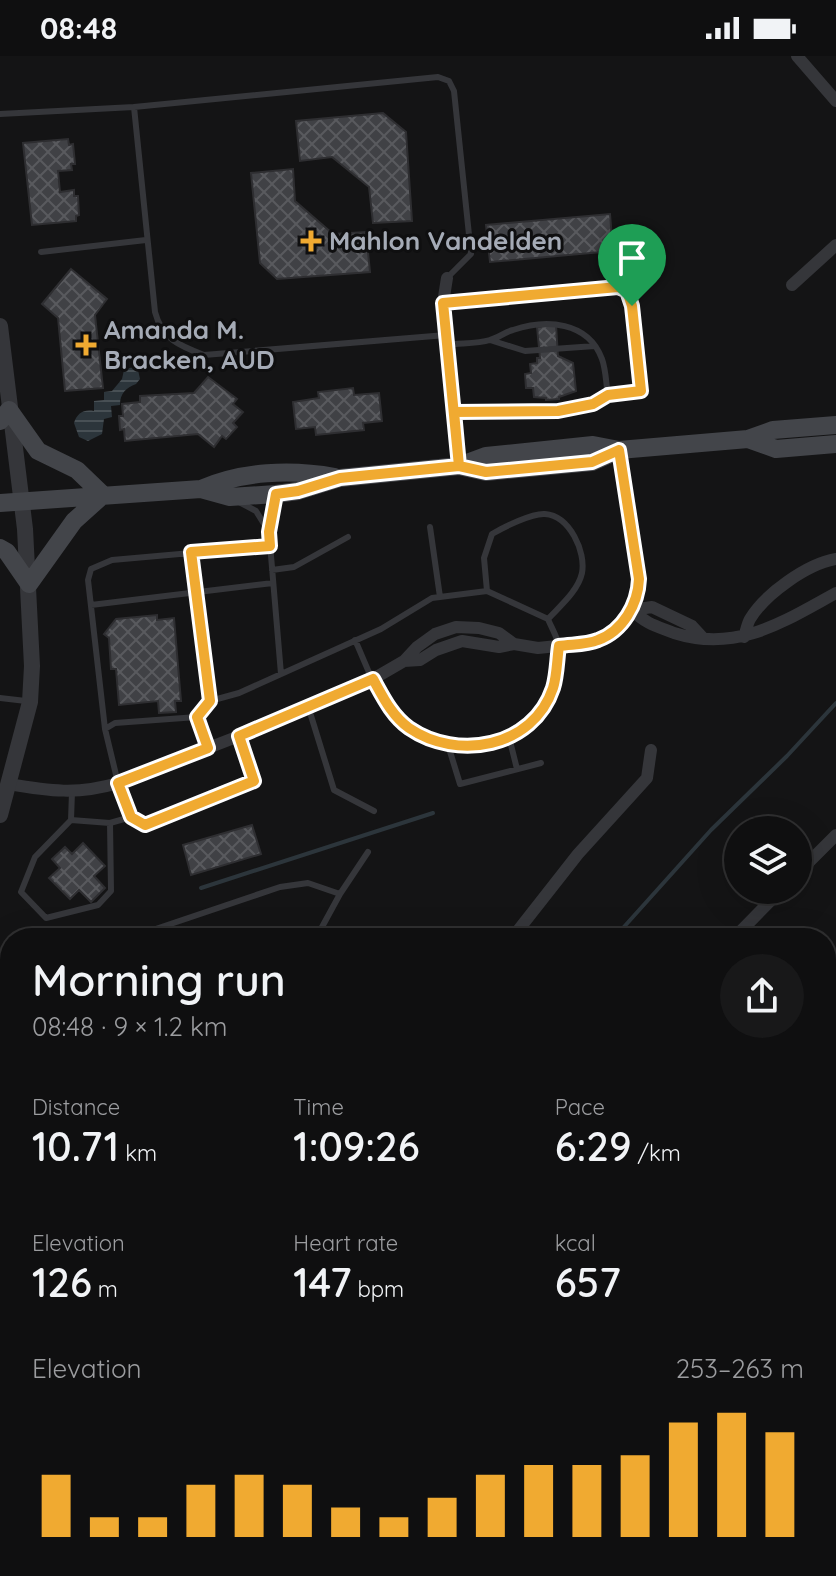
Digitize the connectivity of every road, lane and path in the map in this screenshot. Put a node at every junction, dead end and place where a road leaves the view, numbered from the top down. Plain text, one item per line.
1 (797, 56) edge
2 (836, 101) edge
3 (134, 107) junction
4 (0, 114) edge
5 (146, 240) junction
6 (836, 245) edge
7 (41, 252) dead end
8 (447, 278) joint
9 (792, 285) dead end
10 (443, 303) junction
11 (0, 326) edge
12 (446, 340) junction
13 (490, 340) junction
14 (595, 346) junction
15 (608, 395) junction
16 (454, 412) junction
17 (4, 416) edge
18 (836, 425) edge
19 (748, 439) junction
20 (836, 444) edge
21 (619, 450) junction
22 (459, 466) junction
23 (340, 478) junction
24 (201, 489) junction
25 (276, 494) junction
26 (103, 495) junction
27 (230, 497) junction
28 (22, 502) junction
29 (0, 503) edge
30 (430, 527) dead end
31 (269, 532) junction
32 (348, 537) dead end
33 (270, 546) junction
34 (0, 548) edge
35 (191, 552) junction
36 (836, 559) edge
37 (272, 570) junction
38 (273, 583) junction
39 (29, 584) junction
40 (196, 591) junction
41 (487, 591) junction
42 (836, 593) edge
43 (440, 597) junction
44 (91, 605) junction
45 (632, 610) junction
46 (548, 619) junction
47 (744, 637) junction
48 (355, 640) junction
49 (559, 646) junction
50 (281, 674) junction
51 (373, 679) junction
52 (0, 698) edge
53 (210, 701) junction
54 (30, 702) junction
55 (308, 706) junction
56 (197, 717) junction
57 (105, 729) junction
58 (239, 736) junction
59 (509, 737) junction
60 (448, 745) junction
61 (208, 748) junction
62 (651, 750) dead end
63 (541, 763) dead end
64 (517, 769) junction
65 (118, 783) junction
66 (9, 784) junction
67 (72, 792) junction
68 (374, 811) dead end
69 (0, 815) edge
70 (131, 817) junction
71 (71, 820) junction
72 (110, 823) junction
73 (836, 835) edge
74 (368, 852) dead end
75 (812, 859) edge
76 (340, 894) junction
77 (767, 904) edge
78 (159, 928) edge
79 (321, 928) edge
80 (520, 928) edge
81 (744, 928) edge

1 - 2 street
3 - 4 lane
3 - 5 lane
3 - 8 lane
5 - 7 lane
5 - 12 lane
6 - 9 street
8 - 10 street
10 - 12 street
10 - 15 lane
11 - 17 street
12 - 13 lane
12 - 16 street
13 - 14 lane
13 - 14 lane
14 - 15 lane
15 - 16 lane
16 - 22 street
17 - 26 main road
17 - 28 street
18 - 19 main road
19 - 20 main road
19 - 21 main road
21 - 22 main road
21 - 45 street
22 - 23 main road
23 - 24 main road
23 - 25 main road
24 - 26 main road
24 - 27 main road
25 - 27 main road
25 - 31 lane
26 - 28 main road
26 - 39 main road
27 - 31 lane
28 - 29 main road
28 - 39 street
30 - 43 lane
31 - 33 lane
32 - 37 lane
33 - 35 lane
33 - 37 lane
34 - 39 main road
35 - 40 lane
35 - 44 lane
36 - 47 street
37 - 38 lane
38 - 40 lane
38 - 50 lane
39 - 54 street
40 - 44 lane
40 - 53 lane
41 - 43 lane
41 - 46 lane
41 - 46 lane
42 - 47 street
43 - 48 lane
44 - 57 lane
45 - 47 street
45 - 49 street
46 - 49 lane
48 - 50 lane
48 - 51 lane
49 - 51 street
49 - 59 lane
50 - 53 lane
51 - 55 street
51 - 60 lane
52 - 54 lane
53 - 56 lane
54 - 66 street
55 - 58 street
55 - 68 lane
56 - 57 lane
56 - 61 lane
57 - 65 lane
58 - 61 street
58 - 70 lane
59 - 60 lane
59 - 64 lane
60 - 64 lane
61 - 65 street
62 - 80 street
63 - 64 lane
65 - 67 street
65 - 70 lane
66 - 67 street
66 - 69 street
67 - 71 lane
70 - 72 lane
71 - 72 lane
71 - 72 lane
73 - 75 street
74 - 76 lane
76 - 78 lane
76 - 79 lane
77 - 81 street

